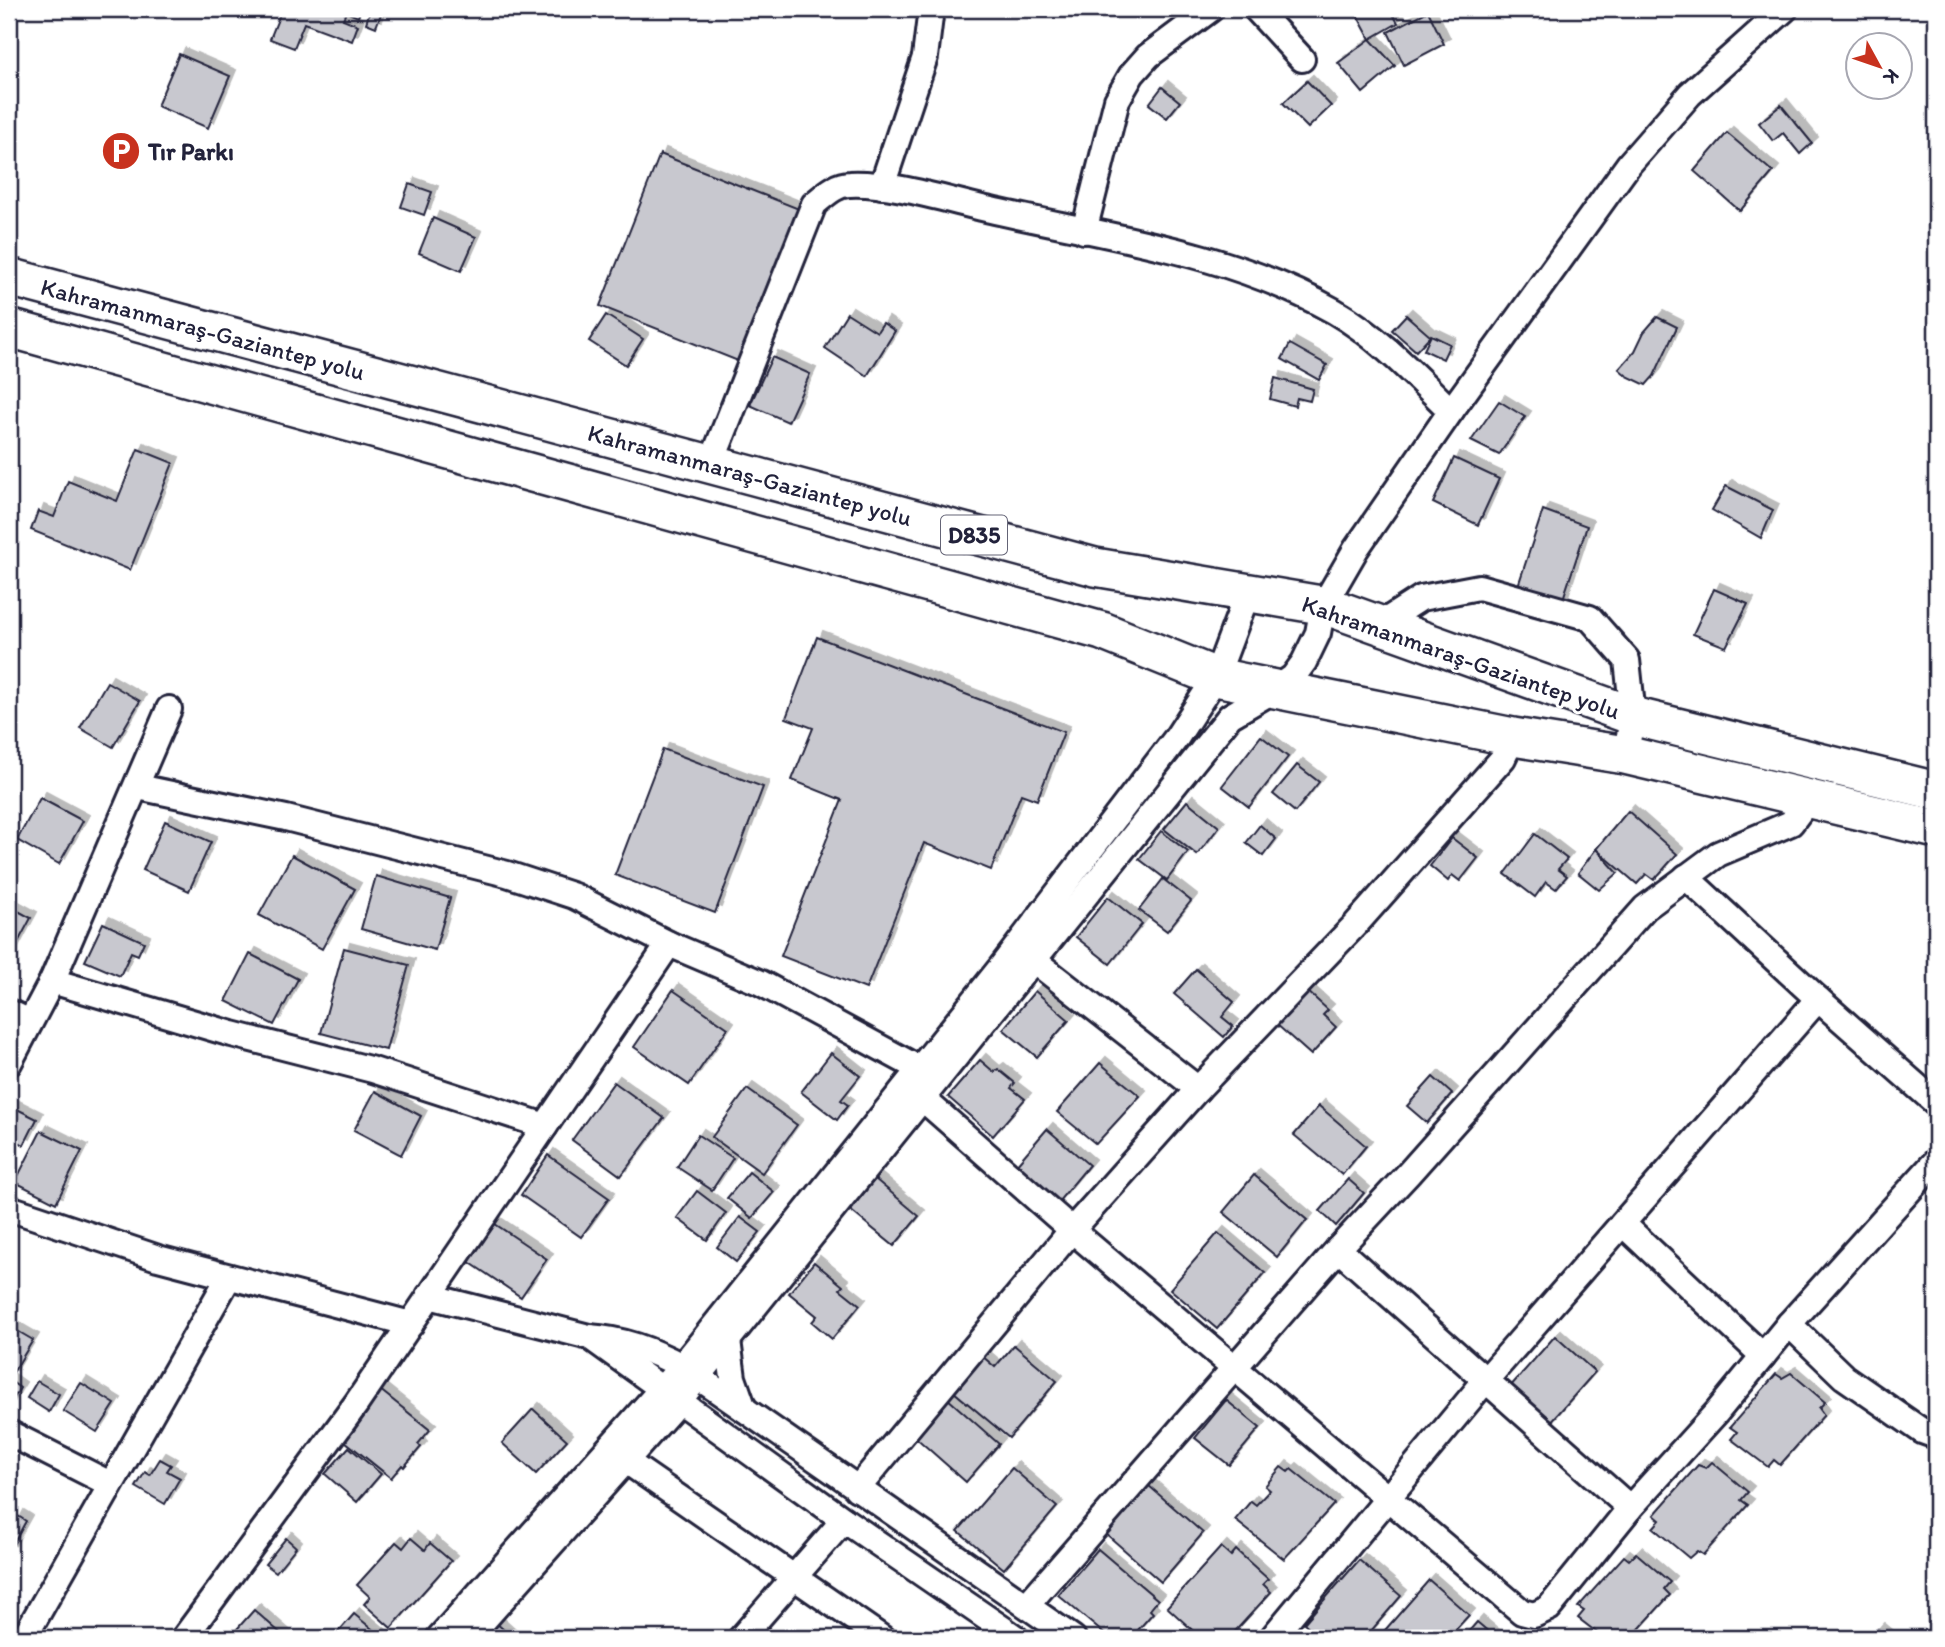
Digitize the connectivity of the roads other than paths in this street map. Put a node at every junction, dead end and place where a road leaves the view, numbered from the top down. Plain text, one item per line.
1 (931, 9) edge
2 (1211, 9) edge
3 (1256, 9) edge
4 (1785, 9) edge
5 (1301, 60) dead end
6 (882, 186) junction
7 (1084, 231) junction
8 (9, 277) edge
9 (9, 328) edge
10 (1451, 411) junction
11 (711, 464) junction
12 (1248, 592) junction
13 (1323, 606) junction
14 (1379, 625) junction
15 (1216, 677) junction
16 (1276, 690) junction
17 (169, 709) dead end
18 (1633, 716) junction
19 (1513, 737) junction
20 (1625, 755) junction
21 (138, 787) junction
22 (1936, 791) edge
23 (1809, 799) junction
24 (1936, 829) edge
25 (1686, 877) junction
26 (1057, 912) junction
27 (668, 944) junction
28 (1032, 959) junction
29 (52, 981) junction
30 (1818, 999) junction
31 (20, 1017) edge
32 (9, 1063) edge
33 (918, 1068) junction
34 (1198, 1089) junction
35 (922, 1098) junction
36 (1936, 1103) edge
37 (545, 1126) junction
38 (1936, 1161) edge
39 (9, 1208) edge
40 (1623, 1224) junction
41 (1072, 1230) junction
42 (1338, 1249) junction
43 (229, 1277) junction
44 (429, 1296) junction
45 (411, 1324) junction
46 (1789, 1324) junction
47 (589, 1337) junction
48 (728, 1340) junction
49 (1763, 1356) junction
50 (1235, 1367) junction
51 (690, 1371) junction
52 (1485, 1381) junction
53 (669, 1396) junction
54 (744, 1409) junction
55 (9, 1433) edge
56 (1936, 1436) edge
57 (626, 1461) junction
58 (110, 1484) junction
59 (857, 1489) junction
60 (1387, 1498) junction
61 (1630, 1508) junction
62 (844, 1520) junction
63 (795, 1577) junction
64 (1027, 1605) junction
65 (24, 1638) edge
66 (184, 1638) edge
67 (439, 1638) edge
68 (468, 1638) edge
69 (741, 1638) edge
70 (882, 1638) edge
71 (1016, 1638) edge
72 (1073, 1638) edge
73 (1272, 1638) edge

1 - 6 street
2 - 7 street
3 - 5 street
4 - 10 street
6 - 7 street
6 - 11 street
7 - 10 street
8 - 11 highway, Kahramanmaraş-Gaziantep yolu / D835
9 - 15 highway, Kahramanmaraş-Gaziantep yolu / D835
10 - 13 street
11 - 12 highway, Kahramanmaraş-Gaziantep yolu / D835
12 - 13 highway, Kahramanmaraş-Gaziantep yolu / D835
12 - 15 street
13 - 14 highway, Kahramanmaraş-Gaziantep yolu / D835
13 - 16 street
14 - 18 highway, Kahramanmaraş-Gaziantep yolu / D835
14 - 18 street
15 - 16 highway, Kahramanmaraş-Gaziantep yolu / D835
15 - 26 street
16 - 19 highway, Kahramanmaraş-Gaziantep yolu / D835
16 - 26 street
17 - 21 street
18 - 20 street
18 - 22 highway, Kahramanmaraş-Gaziantep yolu / D835
19 - 20 highway, Kahramanmaraş-Gaziantep yolu / D835
19 - 34 street
20 - 23 highway, Kahramanmaraş-Gaziantep yolu / D835
21 - 27 street
21 - 29 street
23 - 24 highway, Kahramanmaraş-Gaziantep yolu / D835
23 - 25 street
25 - 30 street
25 - 42 street
26 - 28 street
26 - 33 street
27 - 33 street
27 - 37 street
28 - 34 street
28 - 35 street
29 - 31 street
29 - 37 street
30 - 36 street
30 - 40 street
31 - 32 street
33 - 51 street
34 - 41 street
35 - 41 street
35 - 48 street
37 - 44 street
38 - 46 street
39 - 43 street
40 - 49 street
40 - 52 street
41 - 50 street
41 - 59 street
42 - 50 street
42 - 52 street
43 - 45 street
43 - 58 street
44 - 45 street
44 - 47 street
45 - 66 street
46 - 49 street
46 - 56 street
47 - 51 street
47 - 53 street
48 - 51 street
48 - 54 street
49 - 61 street
50 - 60 street
50 - 64 street
51 - 53 street
51 - 54 street
52 - 60 street
52 - 61 street
53 - 57 street
53 - 62 street
53 - 67 street
54 - 59 street
55 - 58 street
57 - 63 street
57 - 68 street
58 - 65 street
59 - 64 street
60 - 61 street
60 - 73 street
62 - 63 street
62 - 71 street
63 - 69 street
63 - 70 street
64 - 72 street

